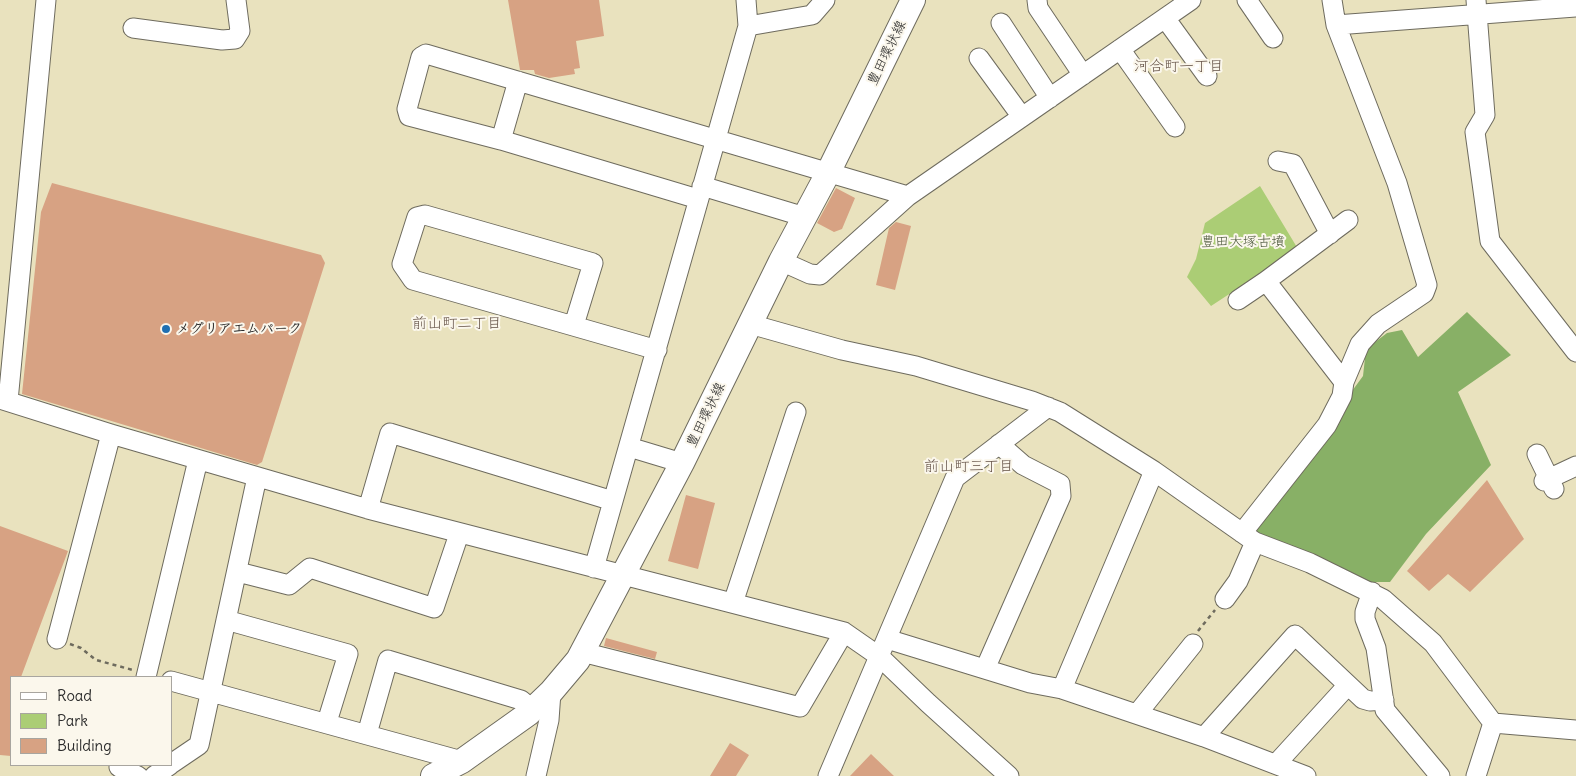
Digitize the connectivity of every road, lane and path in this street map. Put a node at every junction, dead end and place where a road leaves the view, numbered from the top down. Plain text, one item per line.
1 (46, 0) edge
2 (236, 0) edge
3 (746, 0) edge
4 (825, 0) edge
5 (913, 0) edge
6 (1037, 0) edge
7 (1191, 0) edge
8 (1248, 0) edge
9 (1332, 0) edge
10 (1477, 7) edge
11 (1576, 7) edge
12 (1165, 18) junction
13 (1001, 23) dead end
14 (1336, 25) junction
15 (748, 26) junction
16 (133, 28) dead end
17 (1273, 38) dead end
18 (1120, 49) junction
19 (979, 58) dead end
20 (1083, 74) junction
21 (1207, 76) dead end
22 (518, 82) junction
23 (1050, 98) junction
24 (1022, 117) junction
25 (1175, 127) dead end
26 (501, 140) junction
27 (715, 140) junction
28 (1278, 161) dead end
29 (828, 173) junction
30 (700, 192) junction
31 (908, 196) junction
32 (805, 217) junction
33 (1348, 220) dead end
34 (1330, 234) junction
35 (781, 261) junction
36 (1266, 281) junction
37 (1238, 300) dead end
38 (750, 324) junction
39 (574, 325) junction
40 (657, 350) junction
41 (1576, 352) edge
42 (1344, 382) junction
43 (4, 400) edge
44 (1048, 407) junction
45 (796, 412) dead end
46 (111, 434) junction
47 (999, 444) junction
48 (629, 447) junction
49 (1536, 454) dead end
50 (198, 460) junction
51 (682, 463) junction
52 (1576, 466) edge
53 (1154, 471) junction
54 (258, 477) junction
55 (613, 501) junction
56 (368, 509) junction
57 (459, 534) junction
58 (1248, 537) junction
59 (594, 568) junction
60 (238, 572) junction
61 (624, 576) junction
62 (1372, 592) junction
63 (1225, 599) joint
64 (733, 602) junction
65 (226, 620) junction
66 (844, 632) junction
67 (57, 639) joint
68 (887, 639) junction
69 (1193, 644) joint
70 (582, 652) junction
71 (880, 657) junction
72 (985, 670) junction
73 (151, 676) edge
74 (172, 681) edge
75 (1348, 685) junction
76 (1062, 689) junction
77 (212, 692) junction
78 (551, 692) junction
79 (1384, 700) junction
80 (533, 710) junction
81 (1137, 714) junction
82 (327, 722) junction
83 (1493, 723) junction
84 (1576, 730) edge
85 (367, 734) junction
86 (1204, 737) junction
87 (462, 761) junction
88 (172, 763) edge
89 (1276, 764) junction
90 (168, 766) edge
91 (118, 769) edge
92 (138, 776) edge
93 (154, 776) edge
94 (433, 776) edge
95 (536, 776) edge
96 (828, 776) edge
97 (1009, 776) edge
98 (1306, 776) edge
99 (1440, 776) edge
100 (1476, 776) edge

1 - 43 street
2 - 16 street
3 - 15 street
4 - 15 street
5 - 29 main road, 豊田環状線
6 - 20 street
7 - 12 street
8 - 17 street
9 - 14 street
10 - 11 street
10 - 14 street
10 - 41 street
12 - 18 street
12 - 21 street
13 - 23 street
14 - 42 street
15 - 27 street
18 - 20 street
18 - 25 street
19 - 24 street
20 - 23 street
22 - 26 street
22 - 26 street
22 - 27 street
23 - 24 street
24 - 31 street
26 - 30 street
27 - 29 street
27 - 30 street
28 - 34 street
29 - 31 street
29 - 32 main road, 豊田環状線
30 - 32 street
30 - 40 street
31 - 35 street
32 - 35 main road, 豊田環状線
33 - 34 street
34 - 36 street
35 - 38 main road, 豊田環状線
36 - 37 street
36 - 42 street
38 - 44 street
38 - 51 main road, 豊田環状線
39 - 39 street
39 - 40 street
40 - 48 street
42 - 58 street
43 - 46 street
44 - 47 street
44 - 53 street
45 - 64 street
46 - 50 street
46 - 67 street
47 - 68 street
47 - 72 street
48 - 51 street
48 - 55 street
49 - 52 street
50 - 54 street
50 - 73 street
51 - 61 main road, 豊田環状線
53 - 58 street
53 - 76 street
54 - 56 street
54 - 60 street
55 - 56 street
55 - 59 street
56 - 57 street
57 - 59 street
57 - 60 street
58 - 62 street
58 - 63 street
59 - 61 street
60 - 65 street
61 - 64 street
61 - 70 main road, 豊田環状線
62 - 79 street
62 - 83 street
63 - 69 path
64 - 66 street
65 - 77 street
65 - 82 street
66 - 70 street
66 - 71 street
67 - 73 path
68 - 71 street
68 - 72 street
69 - 81 street
70 - 78 main road, 豊田環状線
71 - 96 street
71 - 97 street
72 - 76 street
74 - 77 street
75 - 79 street
75 - 86 street
75 - 89 street
76 - 81 street
77 - 82 street
77 - 88 street
78 - 80 main road, 豊田環状線
78 - 95 street
79 - 99 street
80 - 85 street
80 - 87 main road, 豊田環状線
81 - 86 street
82 - 85 street
83 - 84 street
83 - 100 street
85 - 87 street
86 - 89 street
87 - 94 main road, 豊田環状線
89 - 98 street
90 - 93 street
91 - 92 street

